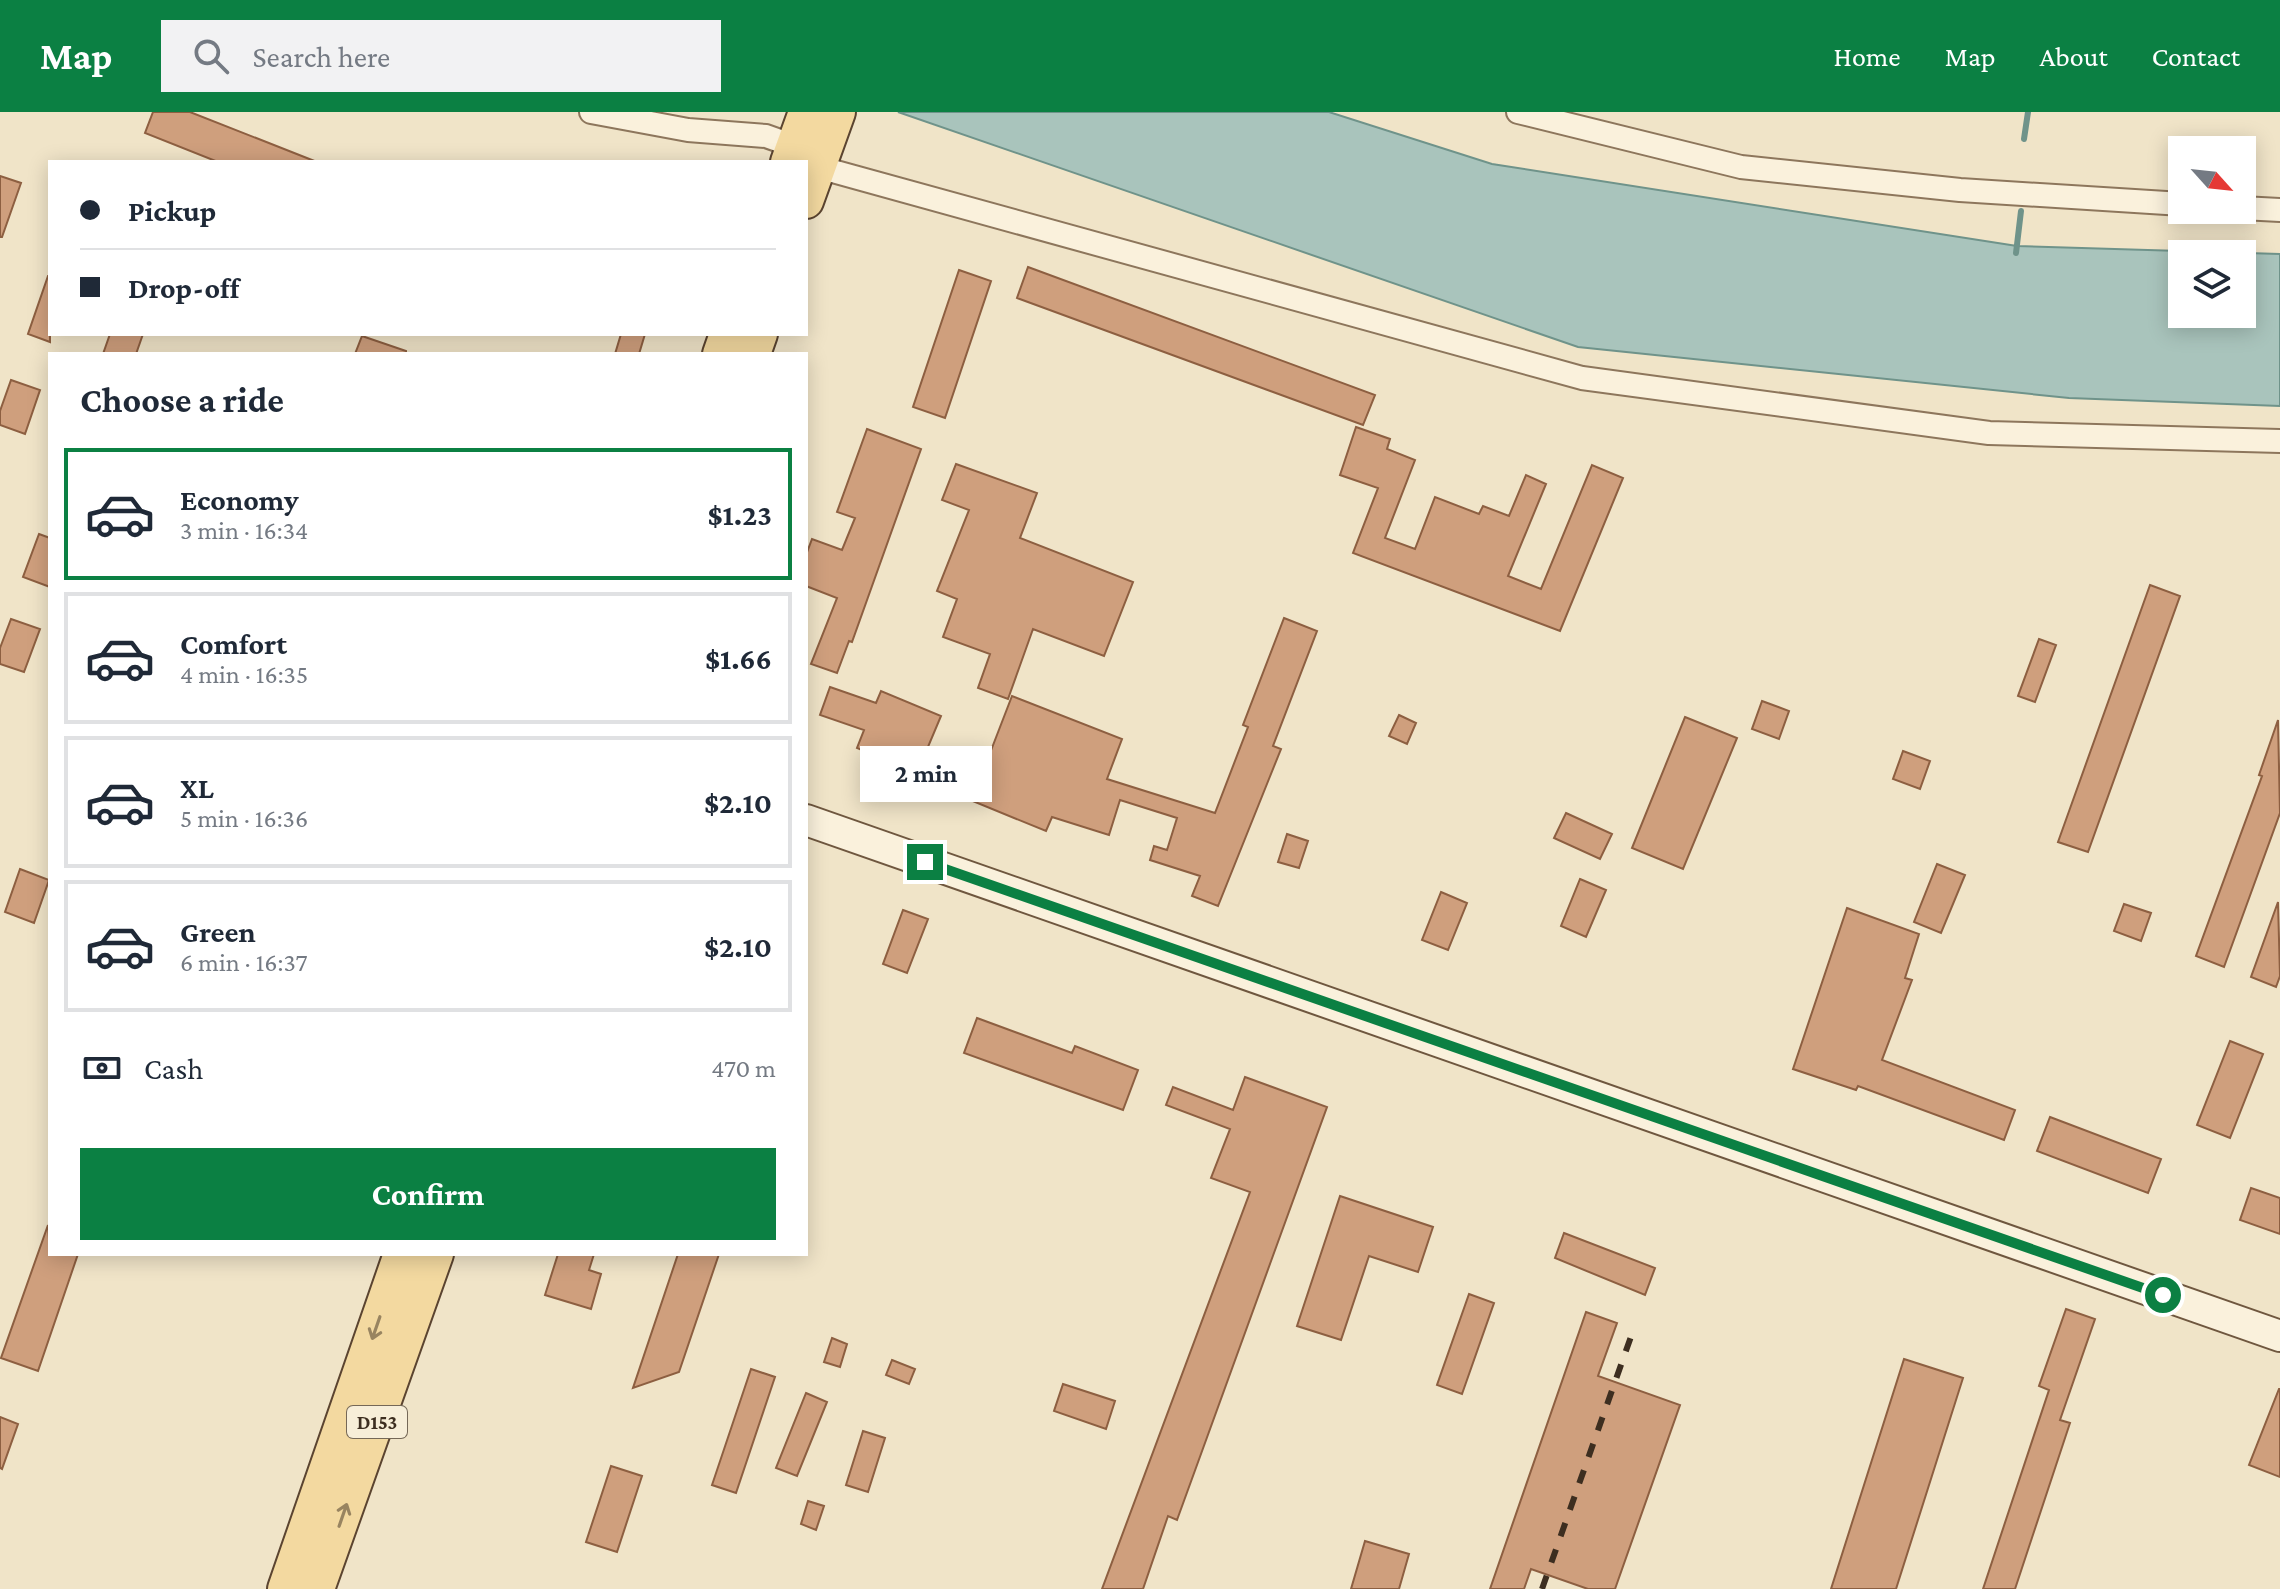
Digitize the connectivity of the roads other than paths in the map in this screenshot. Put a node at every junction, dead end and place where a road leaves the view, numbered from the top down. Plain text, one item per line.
1 (591, 112) edge
2 (838, 112) edge
3 (1518, 112) edge
4 (805, 144) edge
5 (2168, 203) edge
6 (2256, 209) edge
7 (2280, 210) edge
8 (2280, 441) edge
9 (808, 821) edge
10 (400, 1256) edge
11 (435, 1256) edge
12 (2280, 1336) edge
13 (285, 1589) edge
14 (317, 1589) edge

1 - 4 street
2 - 4 main road
3 - 5 street
4 - 8 street
6 - 7 street
9 - 12 main road
10 -> 13 main road, D153
14 -> 11 main road, D153

